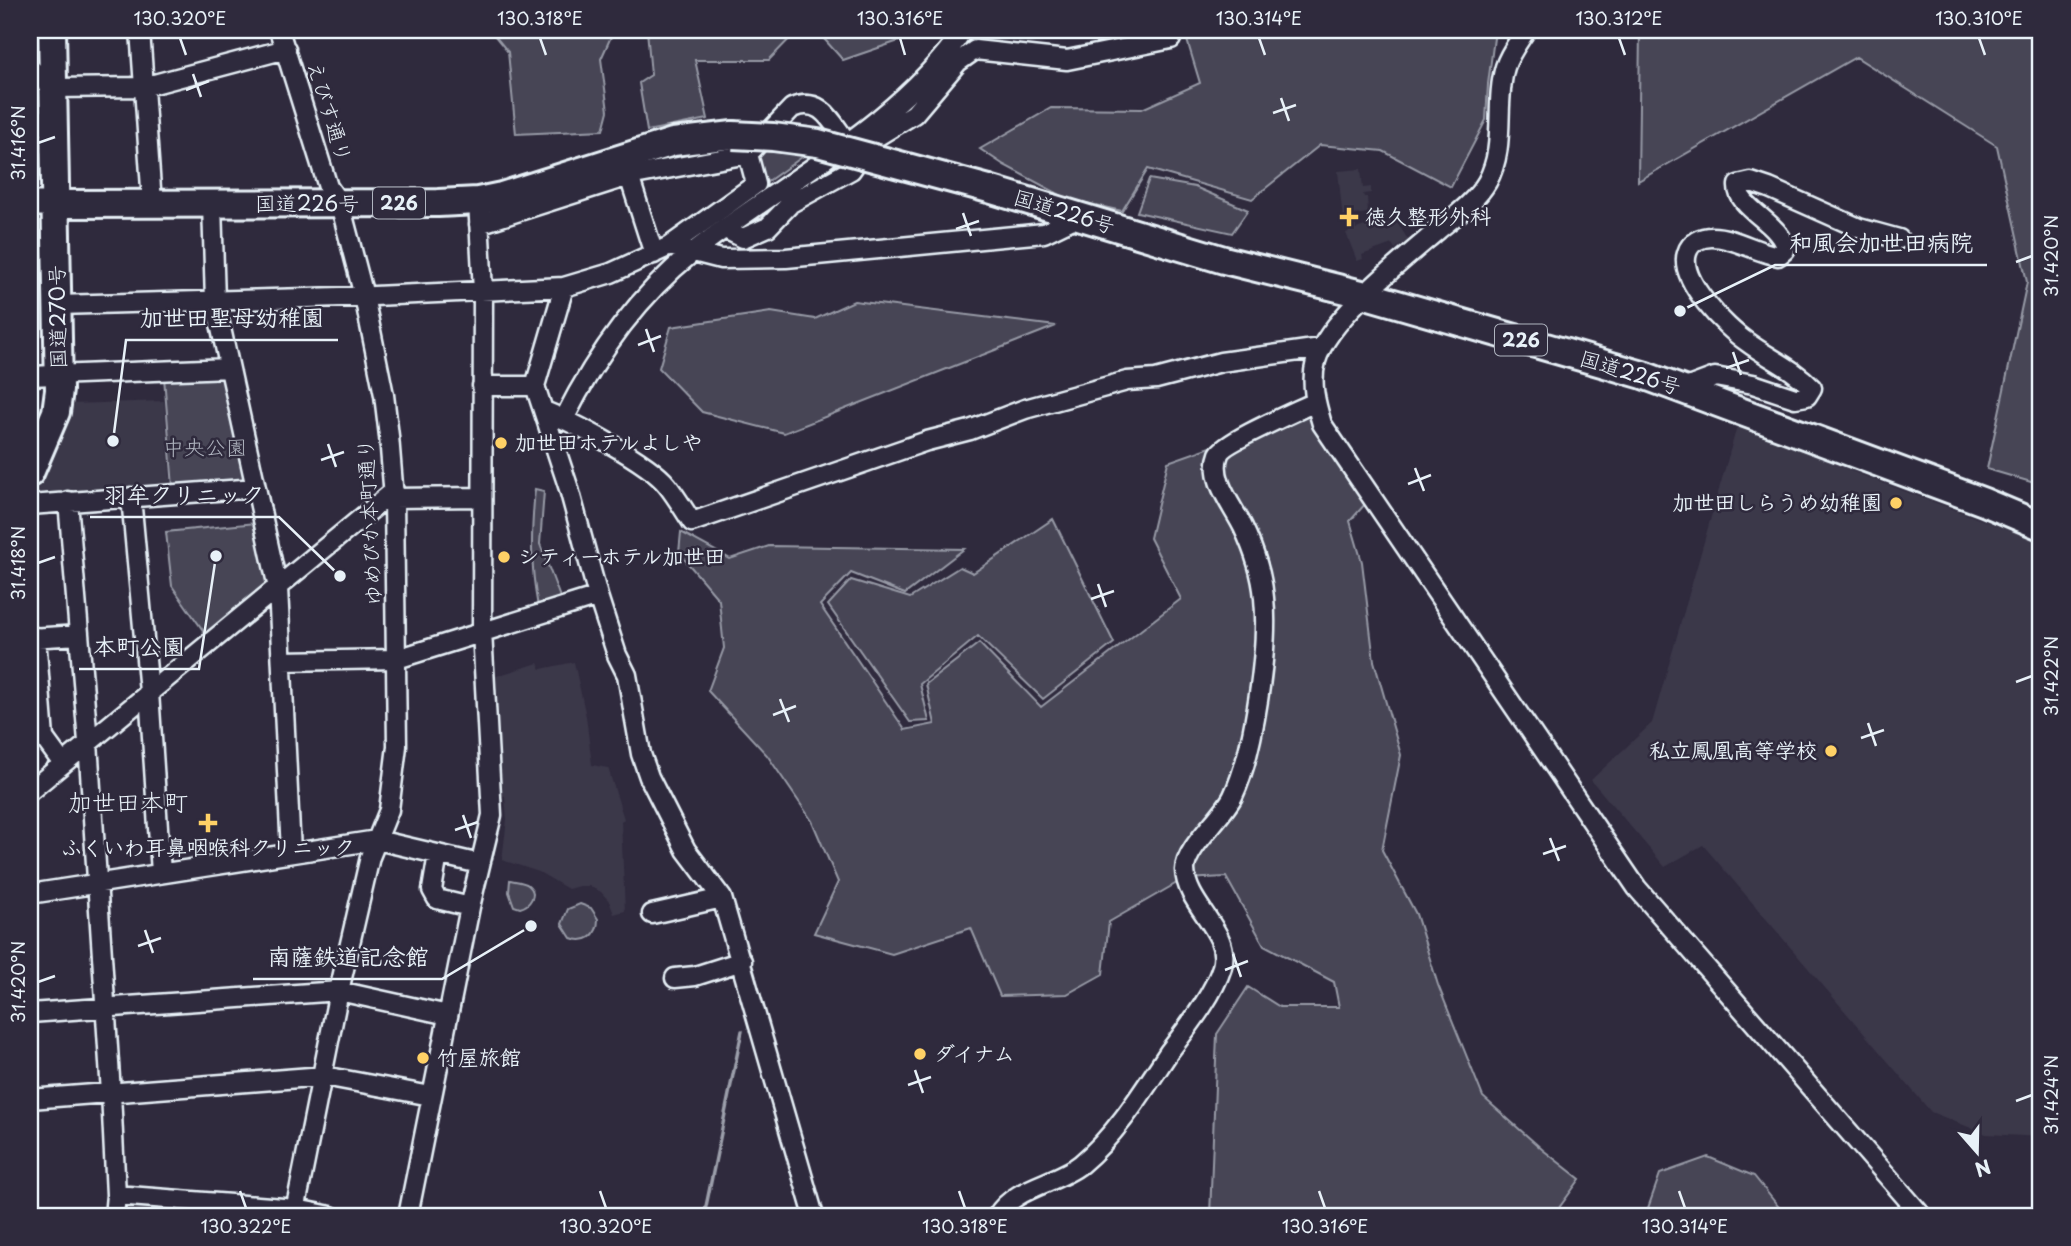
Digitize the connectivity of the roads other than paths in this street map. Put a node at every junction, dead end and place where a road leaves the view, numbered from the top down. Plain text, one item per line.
1 (52, 30) edge
2 (140, 30) edge
3 (279, 30) edge
4 (963, 30) edge
5 (1526, 30) edge
6 (1171, 39) dead end
7 (286, 49) junction
8 (30, 68) edge
9 (143, 87) junction
10 (52, 88) junction
11 (847, 142) junction
12 (741, 145) junction
13 (629, 176) junction
14 (30, 204) edge
15 (56, 204) junction
16 (152, 204) junction
17 (212, 204) junction
18 (340, 204) junction
19 (478, 212) junction
20 (1077, 217) junction
21 (725, 229) junction
22 (1899, 239) dead end
23 (661, 251) junction
24 (692, 253) junction
25 (564, 287) junction
26 (483, 291) junction
27 (1366, 295) junction
28 (364, 296) junction
29 (215, 301) junction
30 (58, 305) junction
31 (1321, 348) junction
32 (229, 368) junction
33 (60, 375) junction
34 (30, 376) edge
35 (482, 386) junction
36 (535, 386) junction
37 (1683, 389) junction
38 (1315, 402) junction
39 (544, 411) junction
40 (564, 419) junction
41 (30, 474) edge
42 (256, 488) junction
43 (394, 494) junction
44 (131, 497) junction
45 (481, 497) junction
46 (68, 501) junction
47 (30, 505) edge
48 (2041, 526) edge
49 (278, 588) junction
50 (598, 596) junction
51 (482, 631) junction
52 (79, 635) junction
53 (33, 638) edge
54 (397, 659) junction
55 (282, 661) junction
56 (149, 691) junction
57 (88, 742) junction
58 (63, 764) junction
59 (30, 791) edge
60 (377, 840) junction
61 (291, 852) junction
62 (438, 854) junction
63 (480, 864) junction
64 (161, 873) junction
65 (95, 884) junction
66 (30, 894) edge
67 (722, 898) junction
68 (470, 907) junction
69 (652, 915) dead end
70 (742, 961) junction
71 (675, 978) dead end
72 (339, 991) junction
73 (105, 1008) junction
74 (30, 1013) edge
75 (448, 1015) junction
76 (324, 1076) junction
77 (111, 1093) junction
78 (432, 1096) junction
79 (30, 1099) edge
80 (116, 1195) junction
81 (295, 1213) edge
82 (114, 1216) edge
83 (331, 1216) edge
84 (408, 1216) edge
85 (814, 1216) edge
86 (997, 1216) edge
87 (1922, 1216) edge

1 - 10 highway, 国道270号
2 - 9 street
3 - 7 street, えびす通り
4 - 11 street
5 - 27 street
6 - 21 street
7 - 9 street
7 - 18 street, えびす通り
8 - 10 street
9 - 10 street
9 - 16 street
10 - 15 highway, 国道270号
11 - 12 street
11 - 21 street
12 - 13 street
12 - 19 highway, 国道226号 / 226
12 - 20 highway, 国道226号 / 226, bridge
12 - 23 street
13 - 19 street
13 - 23 street
14 - 15 main road
15 - 16 highway, 国道226号 / 226
15 - 30 highway, 国道270号
16 - 17 highway, 国道226号 / 226
17 - 18 highway, 国道226号 / 226
17 - 29 street
18 - 19 highway, 国道226号 / 226
18 - 28 street, ゆめぴか本町通り
19 - 26 street
20 - 24 street
20 - 27 highway, 国道226号 / 226
21 - 24 street
22 - 37 street
23 - 24 street
23 - 25 street
24 - 40 street
25 - 26 street
25 - 36 street
26 - 28 street
26 - 35 street
27 - 31 street
27 - 37 highway, 国道226号 / 226
28 - 29 street
28 - 43 street, ゆめぴか本町通り
29 - 30 street
29 - 32 street
30 - 33 highway, 国道270号
31 - 38 street
31 - 40 street
32 - 33 street
32 - 42 street
33 - 34 street
33 - 41 highway, 国道270号
35 - 36 street
35 - 45 street
36 - 39 street
37 - 48 highway, 国道226号 / 226
38 - 86 street
38 - 87 street
39 - 40 street
39 - 50 street
42 - 44 street
42 - 49 street
43 - 45 street
43 - 49 street
43 - 54 street, ゆめぴか本町通り
44 - 46 street
44 - 56 street
45 - 51 street
46 - 47 street
46 - 52 street
49 - 55 street
49 - 56 street
50 - 51 street
50 - 67 street
51 - 54 street
51 - 63 street
52 - 53 street
52 - 57 street
53 - 58 street
54 - 55 street
54 - 60 street, ゆめぴか本町通り
55 - 61 street
56 - 57 street
56 - 64 street
57 - 58 street
57 - 65 street
58 - 59 street
60 - 61 street
60 - 62 street
60 - 72 street, ゆめぴか本町通り
61 - 64 street
62 - 63 street
62 - 68 street
63 - 68 street
64 - 65 street
65 - 66 street
65 - 73 street
67 - 69 street
67 - 70 street
68 - 75 street
70 - 71 street
70 - 85 street
72 - 73 street
72 - 75 street
72 - 76 street, ゆめぴか本町通り
73 - 74 street
73 - 77 street
75 - 78 street
76 - 77 street
76 - 78 street
76 - 81 street, ゆめぴか本町通り
77 - 79 street
77 - 80 street
78 - 84 street
80 - 81 street
80 - 82 street
81 - 83 street

